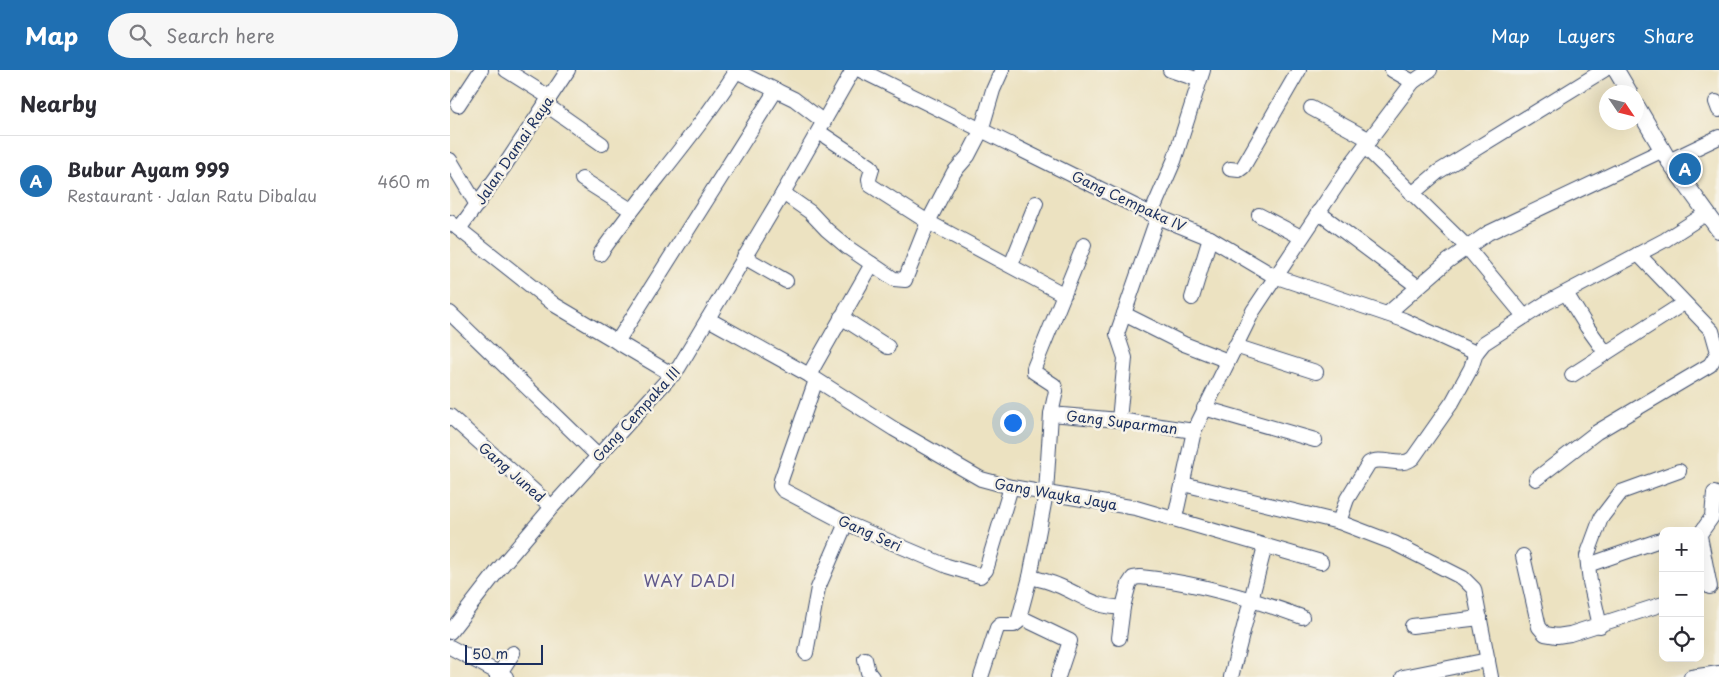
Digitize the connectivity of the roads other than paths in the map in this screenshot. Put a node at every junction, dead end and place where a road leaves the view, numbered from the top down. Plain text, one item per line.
1 (481, 70) edge
2 (506, 70) edge
3 (568, 70) edge
4 (736, 70) edge
5 (853, 70) edge
6 (860, 70) edge
7 (1002, 70) edge
8 (1170, 70) edge
9 (1299, 70) edge
10 (1392, 70) edge
11 (1430, 70) edge
12 (1604, 70) edge
13 (1616, 70) edge
14 (1201, 75) edge
15 (1413, 82) junction
16 (1625, 85) edge
17 (776, 90) junction
18 (547, 100) junction
19 (458, 105) dead end
20 (1311, 108) dead end
21 (1644, 118) edge
22 (821, 127) junction
23 (982, 131) junction
24 (1719, 137) edge
25 (1368, 143) junction
26 (602, 144) dead end
27 (1666, 155) junction
28 (450, 160) edge
29 (1230, 169) dead end
30 (582, 179) dead end
31 (783, 193) junction
32 (1412, 194) junction
33 (1036, 203) dead end
34 (477, 205) junction
35 (631, 210) junction
36 (1318, 212) junction
37 (1707, 213) junction
38 (1154, 215) junction
39 (1259, 215) dead end
40 (928, 222) junction
41 (454, 226) edge
42 (1719, 230) edge
43 (1301, 237) junction
44 (1210, 238) junction
45 (1084, 245) dead end
46 (1466, 246) junction
47 (600, 254) dead end
48 (1638, 254) junction
49 (744, 257) junction
50 (872, 264) junction
51 (1011, 265) junction
52 (1274, 276) junction
53 (786, 281) dead end
54 (1417, 286) junction
55 (1566, 292) junction
56 (1063, 294) junction
57 (1192, 298) dead end
58 (1684, 303) junction
59 (450, 313) edge
60 (1124, 314) junction
61 (1387, 314) junction
62 (1524, 316) junction
63 (841, 317) junction
64 (708, 319) junction
65 (1717, 337) edge
66 (617, 342) junction
67 (1235, 346) junction
68 (888, 347) dead end
69 (1605, 352) junction
70 (1476, 353) junction
71 (1228, 360) junction
72 (1316, 372) dead end
73 (674, 375) junction
74 (1572, 376) dead end
75 (812, 378) junction
76 (1204, 408) junction
77 (1051, 414) junction
78 (450, 416) edge
79 (1119, 420) junction
80 (1194, 431) junction
81 (1315, 440) dead end
82 (598, 456) junction
83 (1678, 471) dead end
84 (1536, 479) dead end
85 (1183, 484) junction
86 (1011, 487) junction
87 (1046, 493) junction
88 (1714, 493) dead end
89 (552, 507) junction
90 (1175, 518) junction
91 (1339, 522) junction
92 (846, 523) junction
93 (1704, 529) edge
94 (1659, 540) edge
95 (1265, 546) junction
96 (1523, 556) dead end
97 (1704, 556) edge
98 (1320, 562) dead end
99 (1588, 565) junction
100 (1030, 577) junction
101 (1710, 588) edge
102 (1251, 598) junction
103 (1659, 605) edge
104 (1123, 607) junction
105 (1020, 617) junction
106 (1302, 617) dead end
107 (1480, 618) junction
108 (1412, 626) dead end
109 (1600, 626) junction
110 (450, 632) edge
111 (1119, 638) dead end
112 (450, 647) edge
113 (513, 653) dead end
114 (806, 653) dead end
115 (865, 659) dead end
116 (1488, 660) junction
117 (1719, 673) edge
118 (500, 676) edge
119 (872, 677) edge
120 (981, 677) edge
121 (1058, 677) edge
122 (1231, 677) edge
123 (1403, 677) edge
124 (1491, 677) edge
125 (1691, 677) edge

1 - 19 street
2 - 18 street
3 - 18 street, Jalan Damai Raya
4 - 17 street
4 - 35 street
5 - 22 street, Gang Cempaka III
6 - 23 street, Gang Cempaka IV
7 - 23 street
8 - 14 street
9 - 29 street
10 - 15 street
11 - 15 street
12 - 32 street
13 - 16 main road
14 - 38 street
15 - 25 street
17 - 22 street
17 - 66 street
18 - 26 street
18 - 34 street, Jalan Damai Raya
20 - 25 street
21 - 27 main road
22 - 31 street, Gang Cempaka III
22 - 40 street
23 - 38 street, Gang Cempaka IV
23 - 40 street
24 - 27 street
25 - 32 street
25 - 36 street
27 - 37 main road
27 - 46 street
28 - 34 street
30 - 35 street
31 - 49 street, Gang Cempaka III
31 - 50 street
32 - 46 street
33 - 51 street
34 - 41 street, Jalan Damai Raya
35 - 47 street
36 - 43 street
36 - 54 street
37 - 42 main road
37 - 48 street
38 - 44 street, Gang Cempaka IV
38 - 60 street
39 - 43 street
40 - 50 street
40 - 51 street
41 - 66 street
43 - 52 street
44 - 52 street, Gang Cempaka IV
44 - 57 street
45 - 56 street
46 - 54 street
46 - 62 street
48 - 55 street
48 - 58 street
49 - 53 street
49 - 64 street, Gang Cempaka III
50 - 63 street
51 - 56 street
52 - 61 street, Gang Cempaka IV
52 - 67 street
54 - 61 street
55 - 62 street
55 - 69 street
56 - 77 street
58 - 65 street
58 - 69 street
59 - 82 street
60 - 71 street
60 - 79 street
61 - 70 street, Gang Cempaka IV
62 - 70 street
63 - 68 street
63 - 75 street
64 - 73 street, Gang Cempaka III
64 - 75 street, Gang Wayka Jaya
65 - 84 street
66 - 73 street
67 - 71 street
67 - 72 street
69 - 74 street
70 - 91 street
71 - 76 street
73 - 82 street, Gang Cempaka III
75 - 86 street, Gang Wayka Jaya
75 - 92 street, Gang Seri
76 - 80 street
76 - 81 street
77 - 79 street, Gang Suparman
77 - 87 street
78 - 89 street, Gang Juned
79 - 80 street, Gang Suparman
80 - 85 street
82 - 89 street, Gang Cempaka III
83 - 99 street
85 - 90 street
85 - 91 street
86 - 87 street, Gang Wayka Jaya
86 - 92 street, Gang Seri
87 - 90 street, Gang Wayka Jaya
87 - 100 street
88 - 93 street
89 - 110 street, Gang Cempaka III
90 - 95 street, Gang Wayka Jaya
91 - 107 street
92 - 114 street
94 - 99 street
95 - 98 street, Gang Wayka Jaya
95 - 102 street
96 - 109 street
97 - 101 street
99 - 109 street
100 - 104 street
100 - 105 street
102 - 104 street
102 - 106 street
102 - 122 street
103 - 109 street
104 - 111 street
105 - 120 street
105 - 121 street
107 - 108 street
107 - 116 street
112 - 118 street
113 - 118 street
115 - 119 street
116 - 123 street
116 - 124 street
117 - 125 street

